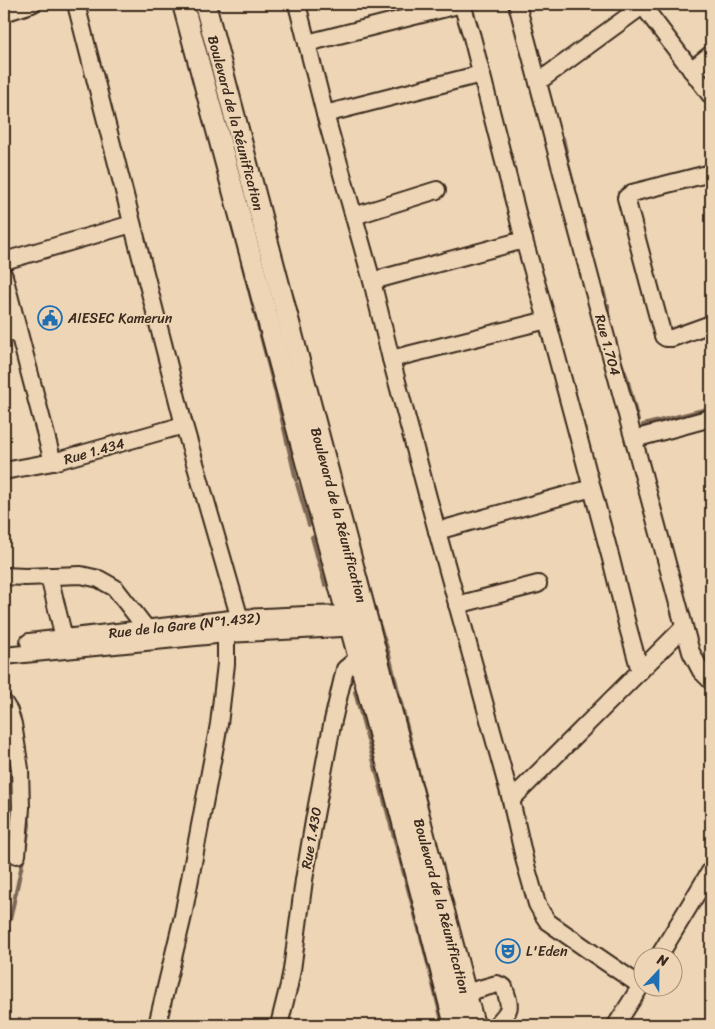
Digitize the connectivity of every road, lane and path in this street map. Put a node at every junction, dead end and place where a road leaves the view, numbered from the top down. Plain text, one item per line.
1 (32, 4) edge
2 (76, 4) edge
3 (183, 4) edge
4 (205, 4) edge
5 (297, 4) edge
6 (462, 4) edge
7 (517, 4) edge
8 (644, 5) edge
9 (624, 10) edge
10 (4, 13) edge
11 (308, 44) junction
12 (711, 54) edge
13 (691, 70) junction
14 (481, 74) junction
15 (538, 82) junction
16 (711, 96) edge
17 (325, 114) junction
18 (711, 173) edge
19 (437, 190) dead end
20 (354, 216) junction
21 (132, 224) junction
22 (524, 240) junction
23 (4, 261) edge
24 (4, 276) edge
25 (372, 281) junction
26 (547, 320) junction
27 (711, 324) edge
28 (11, 332) edge
29 (392, 359) junction
30 (711, 418) edge
31 (184, 426) junction
32 (634, 439) junction
33 (53, 462) junction
34 (4, 471) edge
35 (592, 488) junction
36 (437, 531) junction
37 (4, 576) edge
38 (49, 576) junction
39 (538, 584) dead end
40 (457, 604) junction
41 (357, 621) junction
42 (242, 625) junction
43 (684, 627) junction
44 (146, 628) junction
45 (226, 634) junction
46 (64, 638) junction
47 (4, 645) edge
48 (4, 656) edge
49 (358, 658) junction
50 (640, 671) junction
51 (711, 682) edge
52 (4, 703) edge
53 (511, 800) junction
54 (17, 855) dead end
55 (711, 870) edge
56 (665, 946) edge
57 (632, 979) edge
58 (465, 993) junction
59 (635, 996) edge
60 (157, 1025) edge
61 (279, 1025) edge
62 (455, 1025) edge
63 (474, 1025) edge
64 (496, 1025) edge
65 (616, 1025) edge

1 - 10 street
2 - 21 street
3 - 41 main road
4 - 41 main road, Boulevard de la Réunification
5 - 11 street
6 - 11 street
6 - 14 street
7 - 15 street, Rue 1.704
8 - 9 street
8 - 13 street
9 - 15 street
11 - 17 street
12 - 13 street
13 - 16 street
14 - 17 street
14 - 22 street
15 - 32 street, Rue 1.704
17 - 20 street
18 - 27 street
19 - 20 street
20 - 25 street
21 - 23 street
21 - 31 street
22 - 25 street
22 - 26 street
24 - 28 street
25 - 29 street
26 - 29 street
26 - 35 street
28 - 33 street
29 - 36 street
30 - 32 street
31 - 33 street, Rue 1.434
31 - 42 street
32 - 43 street, Rue 1.704
33 - 34 street, Rue 1.434
35 - 36 street
35 - 50 street
36 - 40 street
37 - 38 street
38 - 44 street
38 - 46 street
39 - 40 street
40 - 53 street
41 - 42 street, Rue de la Gare (N°1.432)
41 - 49 main road
41 - 58 main road, Boulevard de la Réunification
42 - 44 street, Rue de la Gare (N°1.432)
42 - 45 street
43 - 50 street
43 - 51 street, Rue 1.704
44 - 46 street, Rue de la Gare (N°1.432)
45 - 48 street
45 - 60 street
46 - 47 street, Rue de la Gare (N°1.432)
49 - 61 street, Rue 1.430
49 - 62 main road
50 - 53 street
52 - 54 street
53 - 57 street
55 - 56 street
58 - 63 main road, Boulevard de la Réunification
58 - 64 street
59 - 65 street

